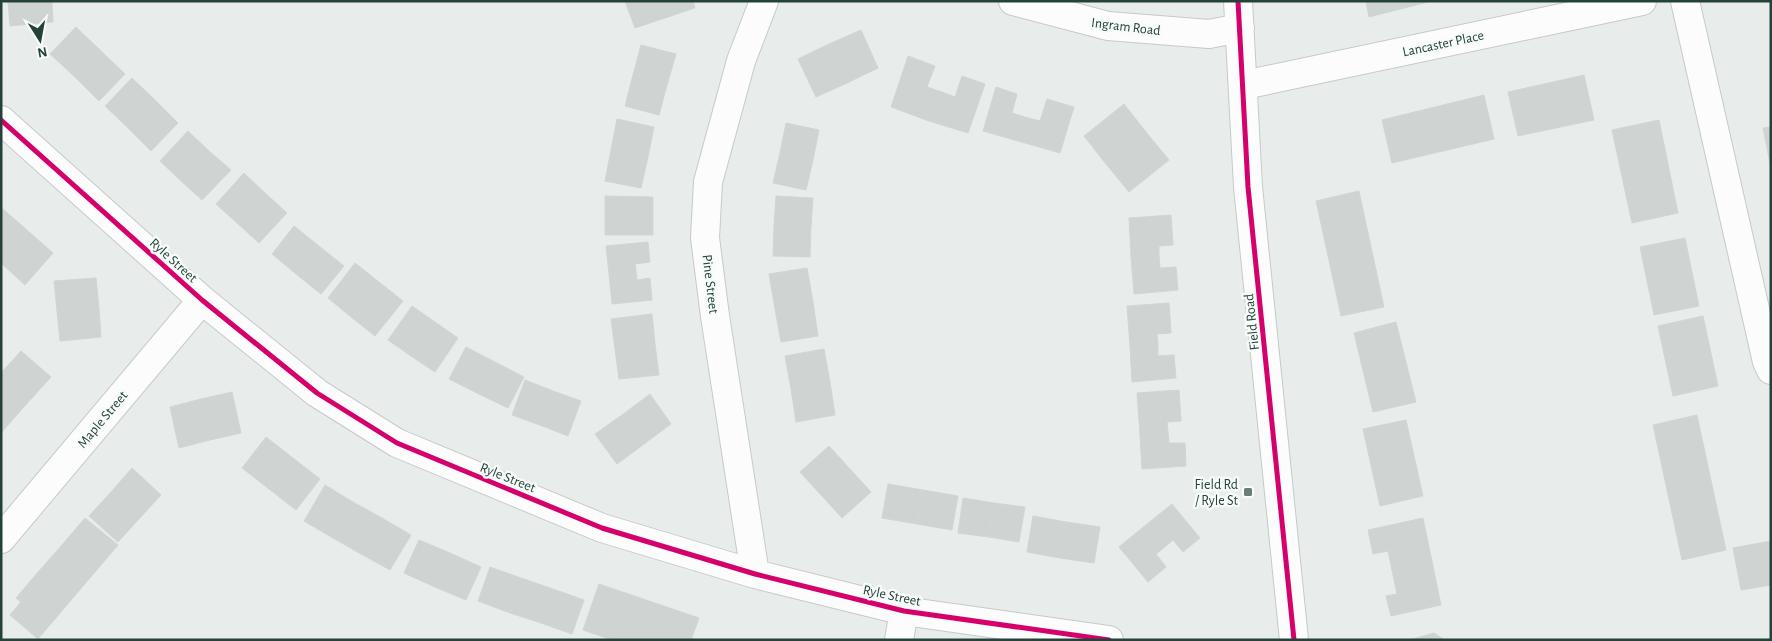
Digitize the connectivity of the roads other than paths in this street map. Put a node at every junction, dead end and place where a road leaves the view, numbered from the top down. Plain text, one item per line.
1 (764, 1) edge
2 (1012, 1) edge
3 (1642, 1) edge
4 (1685, 1) edge
5 (1239, 14) edge
6 (1244, 86) junction
7 (1, 120) edge
8 (202, 300) junction
9 (1771, 370) edge
10 (1, 539) edge
11 (755, 574) junction
12 (904, 611) junction
13 (899, 640) edge
14 (1109, 640) edge
15 (1294, 640) edge

1 - 11 street, Pine Street
2 - 5 street, Ingram Road
3 - 6 street, Lancaster Place
4 - 9 street
5 - 6 street, Field Road
6 - 15 street, Field Road
7 - 8 street, Ryle Street
8 - 10 street, Maple Street
8 - 11 street, Ryle Street
11 - 12 street, Ryle Street
12 - 13 street
12 - 14 street, Ryle Street

